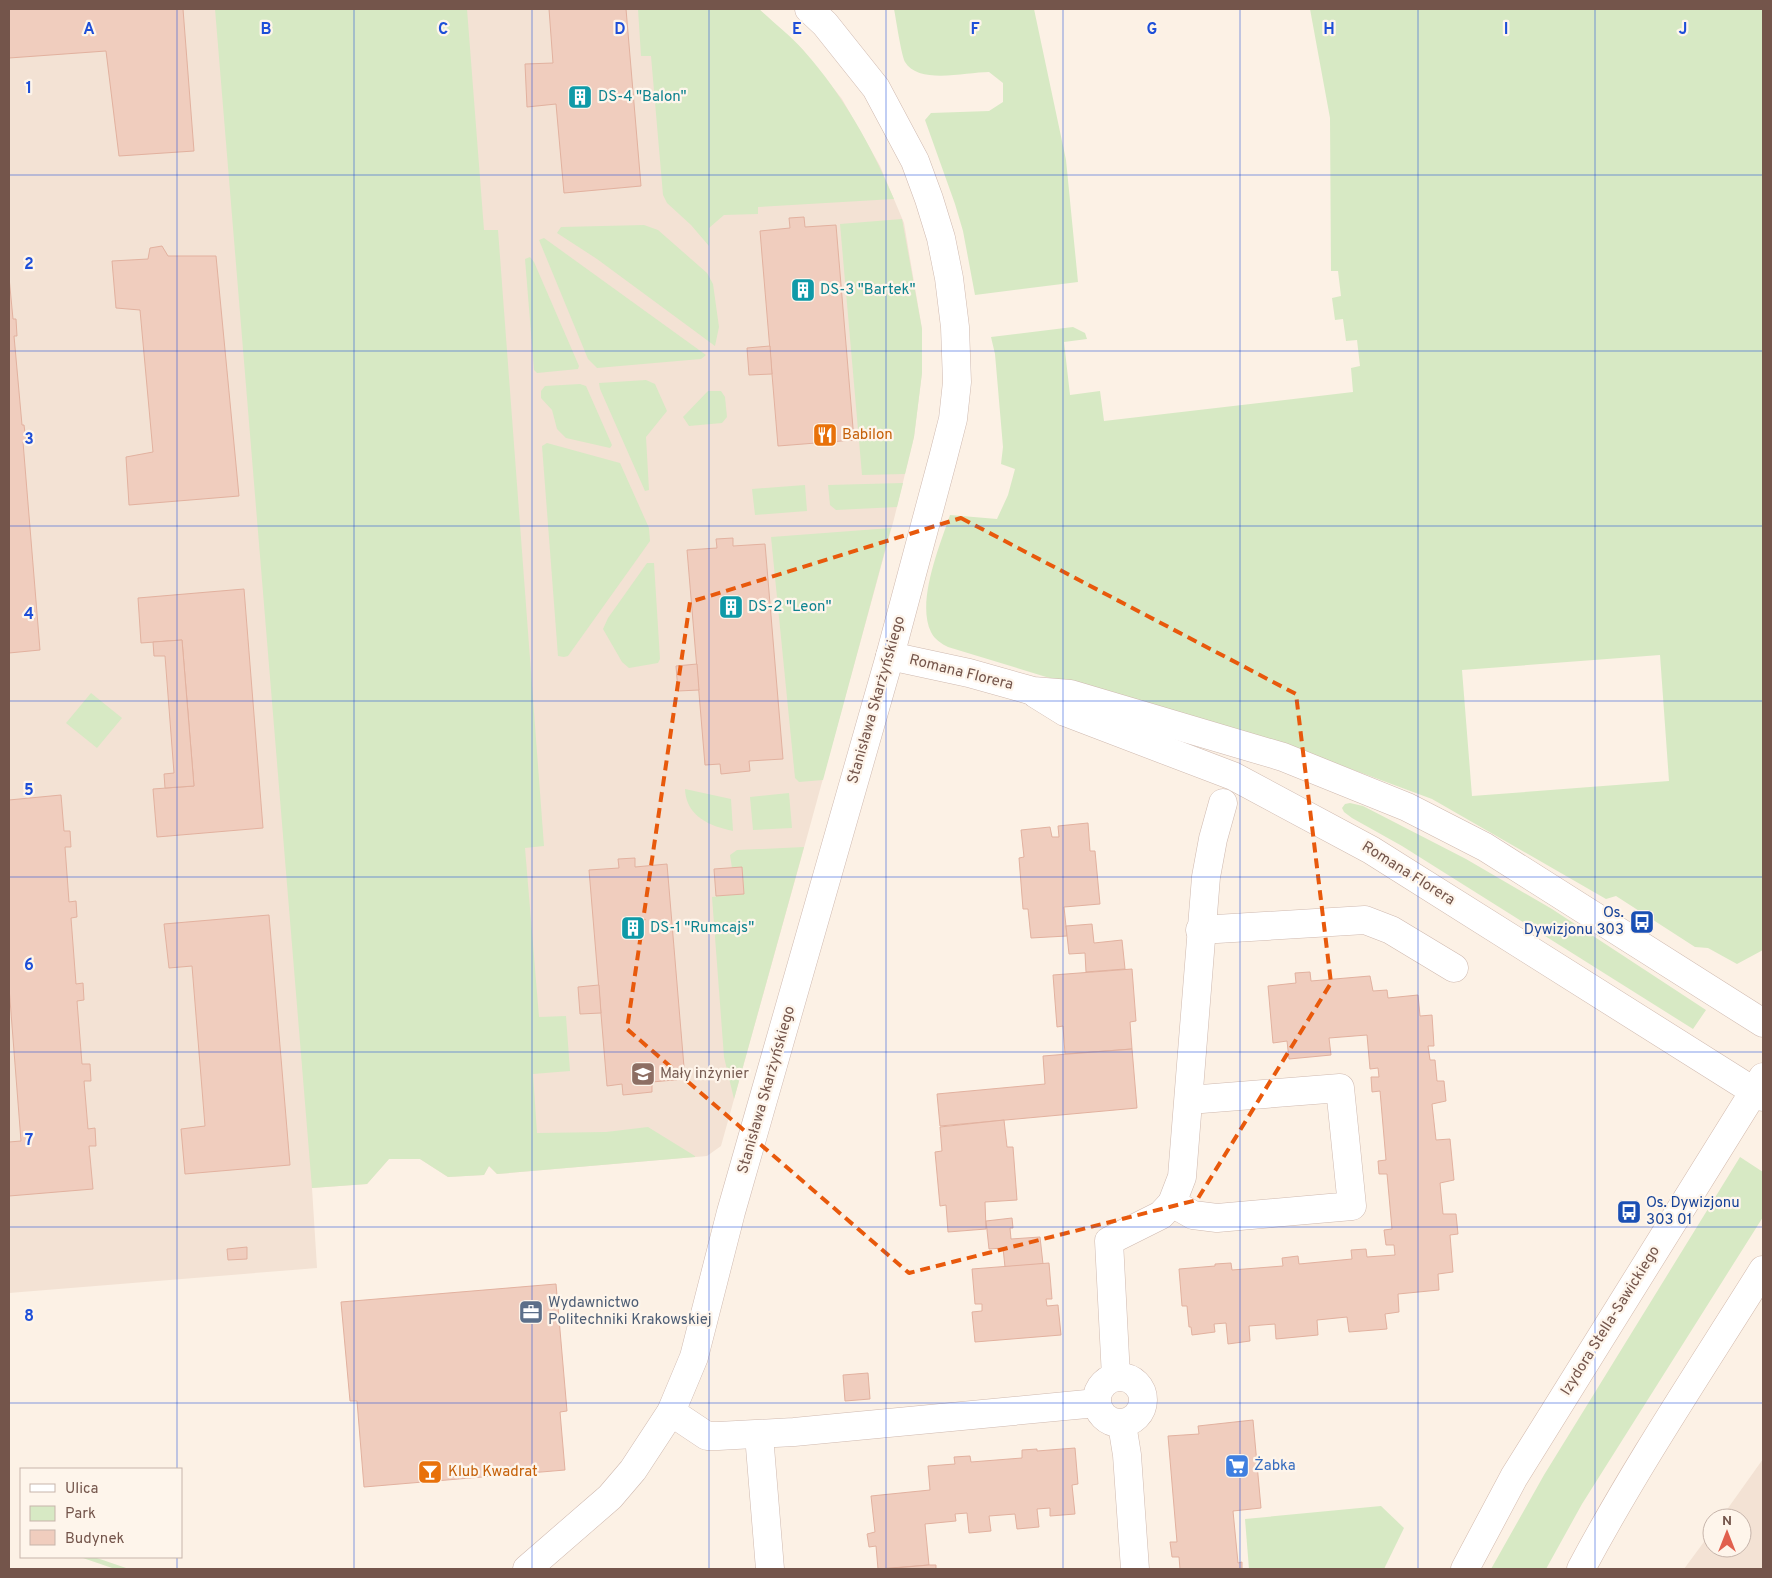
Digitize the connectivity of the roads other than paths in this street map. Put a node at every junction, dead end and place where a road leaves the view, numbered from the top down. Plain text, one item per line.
1 (809, 9) edge
2 (890, 656) junction
3 (1032, 692) junction
4 (1223, 803) dead end
5 (1200, 930) junction
6 (1454, 968) dead end
7 (1763, 1023) edge
8 (1760, 1089) edge
9 (1189, 1100) junction
10 (1172, 1203) junction
11 (1763, 1270) edge
12 (1116, 1377) junction
13 (1096, 1403) junction
14 (671, 1412) junction
15 (1122, 1424) junction
16 (759, 1435) junction
17 (527, 1569) edge
18 (770, 1569) edge
19 (1135, 1569) edge
20 (1465, 1569) edge
21 (1581, 1569) edge

1 - 2 street, Stanisława Skarżyńskiego
2 - 3 street, Romana Florera
2 - 14 street, Stanisława Skarżyńskiego
3 - 7 street, Romana Florera
3 - 8 street, Romana Florera
4 - 5 street
5 - 6 street
5 - 9 street
8 - 20 street, Izydora Stella-Sawickiego
9 - 10 street
9 - 10 street
10 - 12 street
11 - 21 street
12 - 13 street
12 - 15 street
13 - 15 street
13 - 16 street
14 - 16 street
14 - 17 street, Stanisława Skarżyńskiego
15 - 19 street
16 - 18 street

